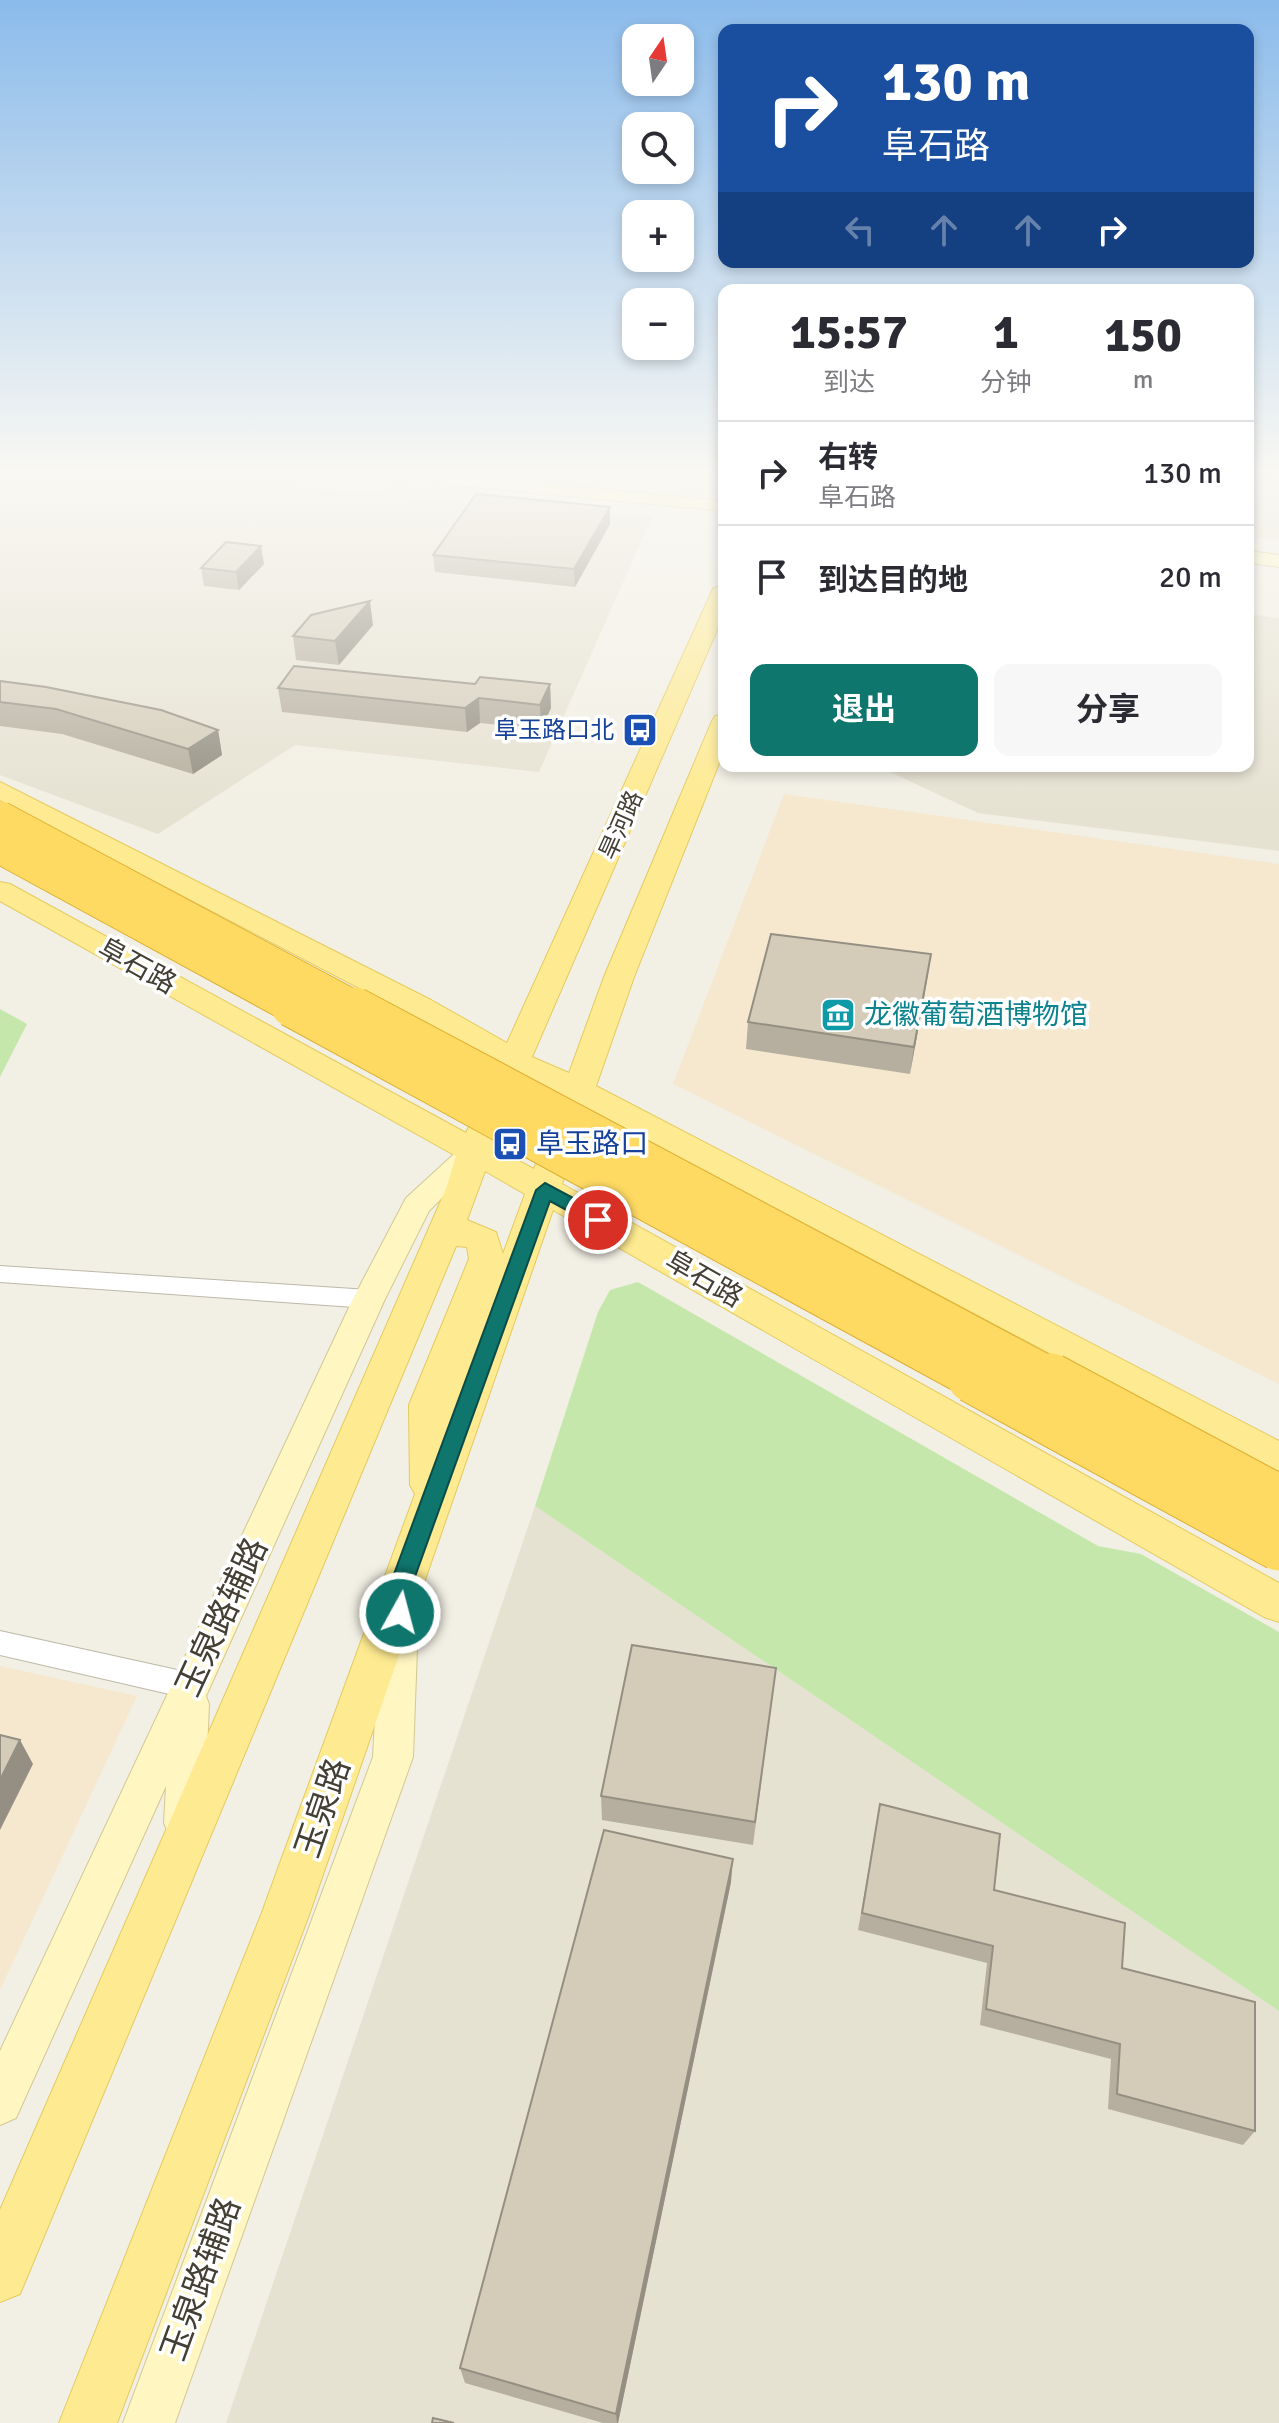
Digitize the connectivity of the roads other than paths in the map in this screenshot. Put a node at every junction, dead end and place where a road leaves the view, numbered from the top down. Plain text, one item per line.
1 (718, 603) edge
2 (718, 736) edge
3 (0, 790) edge
4 (0, 817) edge
5 (0, 848) edge
6 (0, 890) edge
7 (515, 1061) junction
8 (579, 1090) junction
9 (474, 1152) junction
10 (545, 1190) junction
11 (443, 1236) junction
12 (0, 1274) edge
13 (369, 1299) junction
14 (1279, 1459) edge
15 (1279, 1500) edge
16 (430, 1505) junction
17 (1279, 1546) edge
18 (401, 1585) junction
19 (1279, 1604) edge
20 (0, 1643) edge
21 (191, 1686) junction
22 (183, 1845) junction
23 (0, 2102) edge
24 (0, 2274) edge
25 (88, 2423) edge
26 (149, 2423) edge

1 - 7 main road, 旱河路
2 - 8 main road, 旱河路
3 - 7 main road
4 - 15 highway, bridge
5 - 17 highway, 阜石路, bridge
6 - 9 main road, 阜石路
7 - 8 main road
7 - 9 main road, 旱河路
8 - 10 main road, 旱河路
8 - 14 main road
9 - 10 main road, 阜石路
9 - 11 main road
9 - 13 street, 玉泉路辅路
10 - 16 main road, 玉泉路
10 - 19 main road, 阜石路
11 - 16 main road
11 - 22 main road
12 - 13 street
13 - 21 street, 玉泉路辅路
16 - 18 main road, 玉泉路
18 - 25 main road, 玉泉路
18 - 26 street, 玉泉路辅路
20 - 21 street
21 - 22 street
21 - 23 street, 玉泉路辅路
22 - 24 main road

